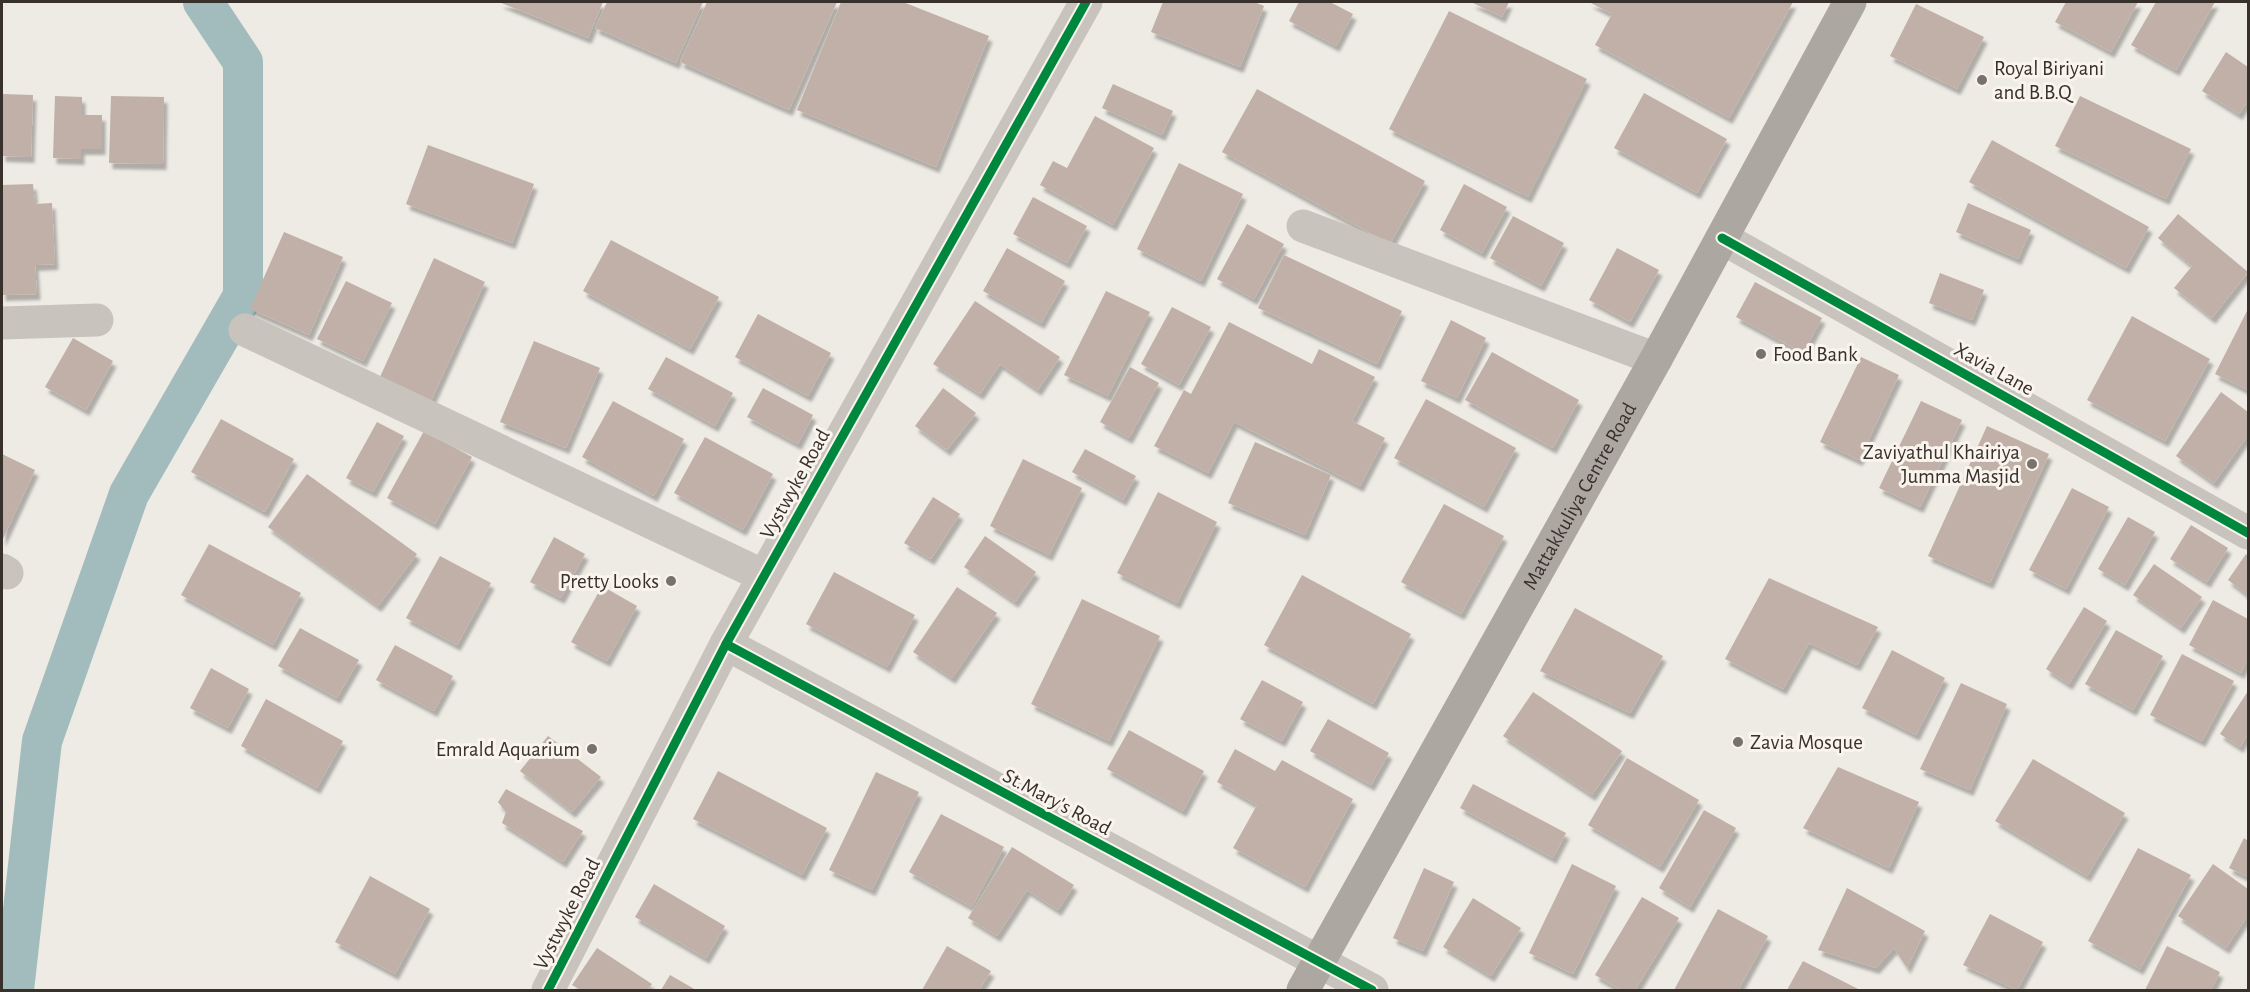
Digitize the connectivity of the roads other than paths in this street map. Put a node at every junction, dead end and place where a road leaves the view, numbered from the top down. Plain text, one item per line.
1 (1086, 2) edge
2 (1850, 2) edge
3 (1303, 226) dead end
4 (1722, 238) junction
5 (97, 320) dead end
6 (2, 323) edge
7 (245, 330) dead end
8 (1656, 359) junction
9 (2248, 532) edge
10 (764, 576) junction
11 (726, 644) junction
12 (1310, 977) edge
13 (548, 990) edge
14 (1372, 990) edge

1 - 10 street, Vystwyke Road
2 - 4 main road, Mattakkuliya Centre Road
3 - 8 street
4 - 8 main road, Mattakkuliya Centre Road
4 - 9 street, Xavia Lane
5 - 6 street
7 - 10 street
8 - 12 main road, Mattakkuliya Centre Road
10 - 11 street, Vystwyke Road
11 - 12 street, St.Mary's Road
11 - 13 street, Vystwyke Road
12 - 14 street, St.Mary's Road

